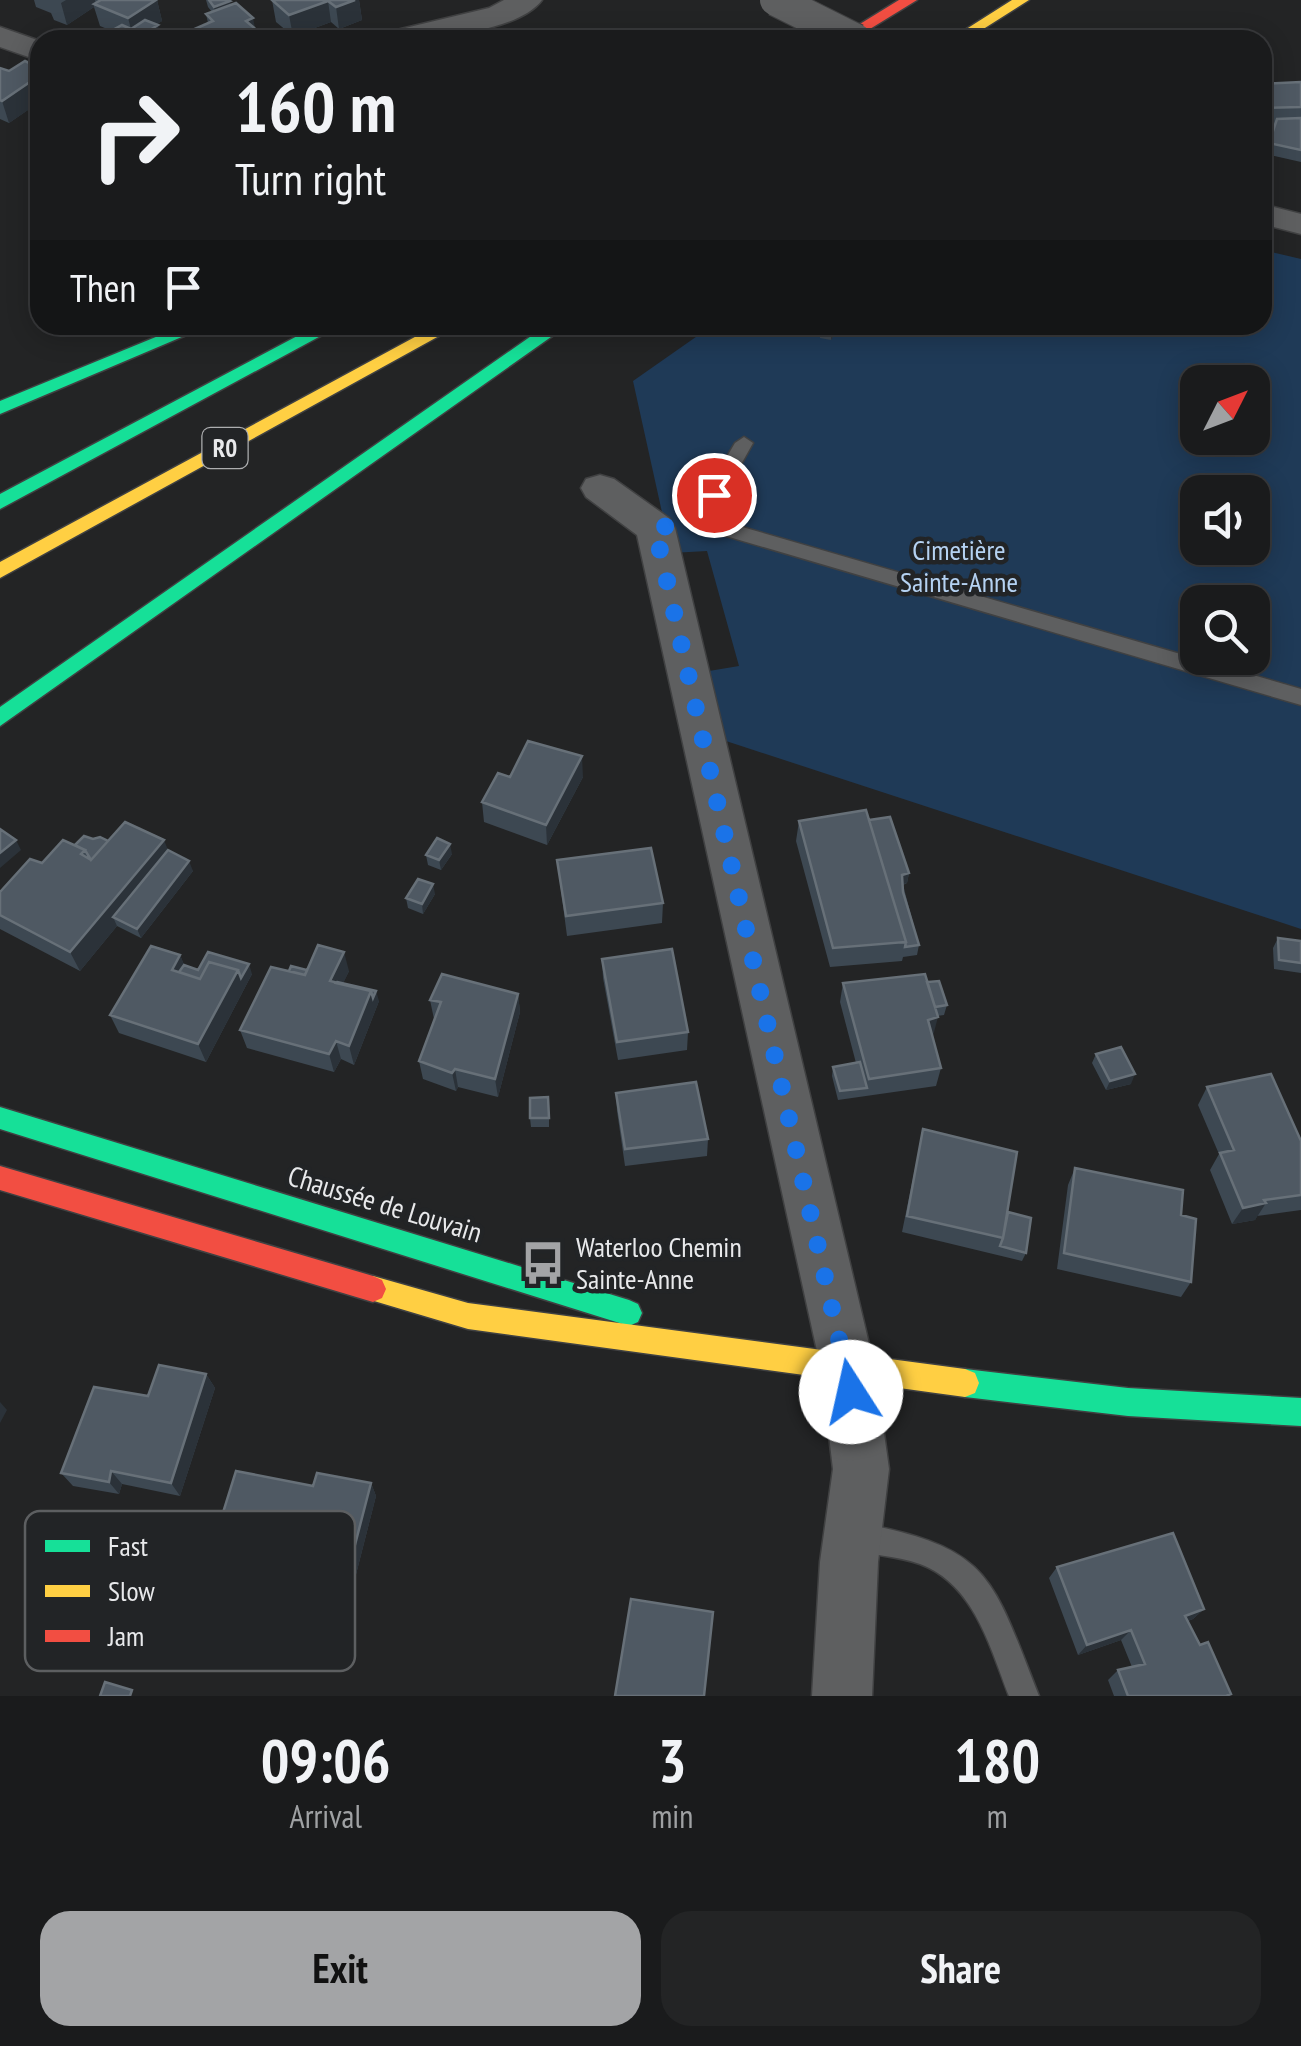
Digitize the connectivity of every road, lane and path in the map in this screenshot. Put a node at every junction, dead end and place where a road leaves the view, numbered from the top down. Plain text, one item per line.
1 (528, 0) edge
2 (776, 0) edge
3 (910, 0) edge
4 (1022, 0) edge
5 (433, 30) edge
6 (836, 30) edge
7 (859, 30) edge
8 (972, 30) edge
9 (0, 36) edge
10 (30, 48) edge
11 (1272, 217) edge
12 (1301, 224) edge
13 (178, 335) edge
14 (313, 335) edge
15 (432, 335) edge
16 (545, 335) edge
17 (0, 408) edge
18 (744, 443) dead end
19 (600, 488) dead end
20 (0, 502) edge
21 (677, 525) junction
22 (0, 571) edge
23 (1301, 697) edge
24 (0, 718) edge
25 (0, 1118) edge
26 (0, 1178) edge
27 (751, 1353) junction
28 (848, 1369) junction
29 (1301, 1412) edge
30 (854, 1536) junction
31 (842, 1696) edge
32 (1024, 1696) edge

1 - 5 street
2 - 6 street, bridge
3 - 7 main road
4 - 8 main road
9 - 10 street
11 - 12 street
13 - 17 main road
14 - 20 main road, R0
15 - 22 main road, R0
16 - 24 main road
18 - 21 lane
19 - 21 street
21 - 23 lane
21 - 28 street
25 - 27 main road, Chaussée de Louvain
26 - 27 main road, Chaussée de Louvain
27 - 28 main road, Chaussée de Louvain
28 - 29 main road, Chaussée de Louvain
28 - 30 street
30 - 31 street
30 - 32 lane

